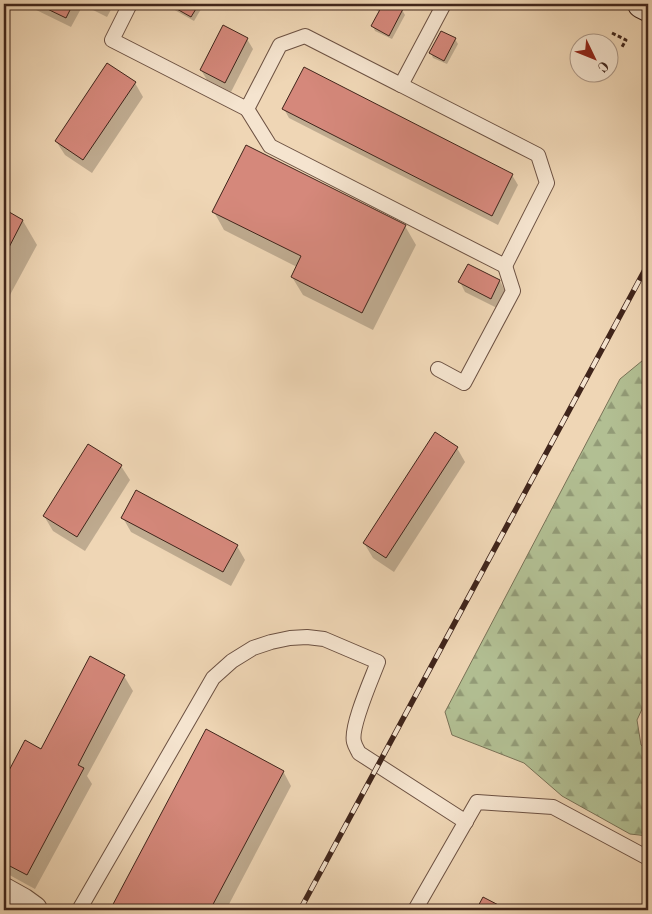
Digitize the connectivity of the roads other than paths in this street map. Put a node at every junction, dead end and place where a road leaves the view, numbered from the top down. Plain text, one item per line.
1 (130, 4) edge
2 (444, 4) edge
3 (642, 4) edge
4 (648, 7) edge
5 (401, 85) junction
6 (247, 109) junction
7 (504, 266) junction
8 (438, 369) dead end
9 (466, 822) junction
10 (648, 858) edge
11 (4, 892) edge
12 (33, 910) edge
13 (79, 910) edge
14 (415, 910) edge

1 - 6 lane
2 - 5 lane
3 - 4 street
5 - 6 lane
5 - 7 lane
6 - 7 lane
7 - 8 lane
9 - 10 lane
9 - 13 lane
9 - 14 lane
11 - 12 street

